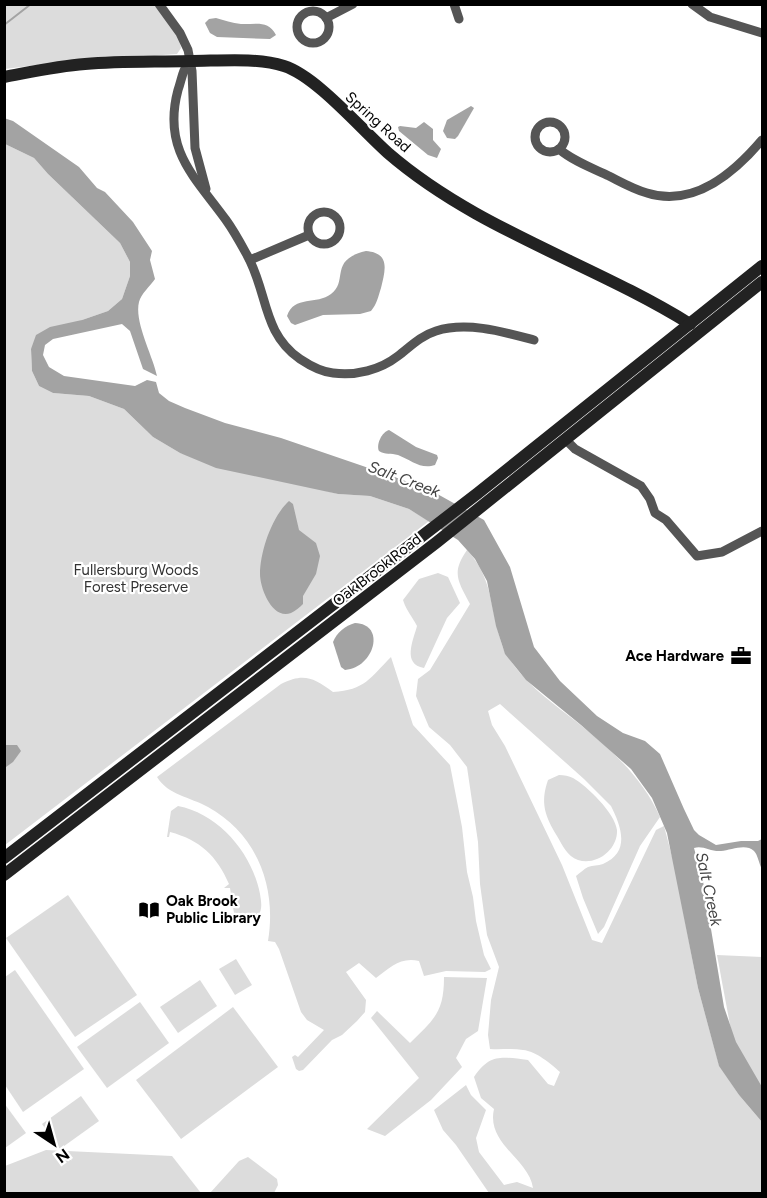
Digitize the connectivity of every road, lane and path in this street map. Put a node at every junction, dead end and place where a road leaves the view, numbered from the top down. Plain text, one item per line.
1 (159, 4) edge
2 (353, 4) edge
3 (454, 4) edge
4 (692, 4) edge
5 (326, 18) dead end
6 (459, 19) dead end
7 (762, 33) edge
8 (190, 61) junction
9 (4, 77) edge
10 (193, 118) junction
11 (173, 122) junction
12 (762, 140) edge
13 (560, 149) dead end
14 (209, 198) junction
15 (309, 236) dead end
16 (250, 260) junction
17 (762, 266) edge
18 (762, 282) edge
19 (695, 329) junction
20 (534, 340) dead end
21 (567, 441) junction
22 (762, 531) edge
23 (4, 858) edge
24 (4, 875) edge

1 - 8 street
2 - 5 street
3 - 6 street
4 - 7 street
8 - 9 main road, Spring Road
8 - 10 street
8 - 11 street
8 - 19 main road, Spring Road
10 - 11 street
10 - 14 street
11 - 14 street
12 - 13 street
14 - 16 street
15 - 16 street
16 - 20 street
17 - 19 main road, Oak Brook Road
18 - 19 main road, Oak Brook Road
19 - 21 main road, Oak Brook Road
19 - 23 main road, Oak Brook Road
21 - 22 street
21 - 24 main road, Oak Brook Road

